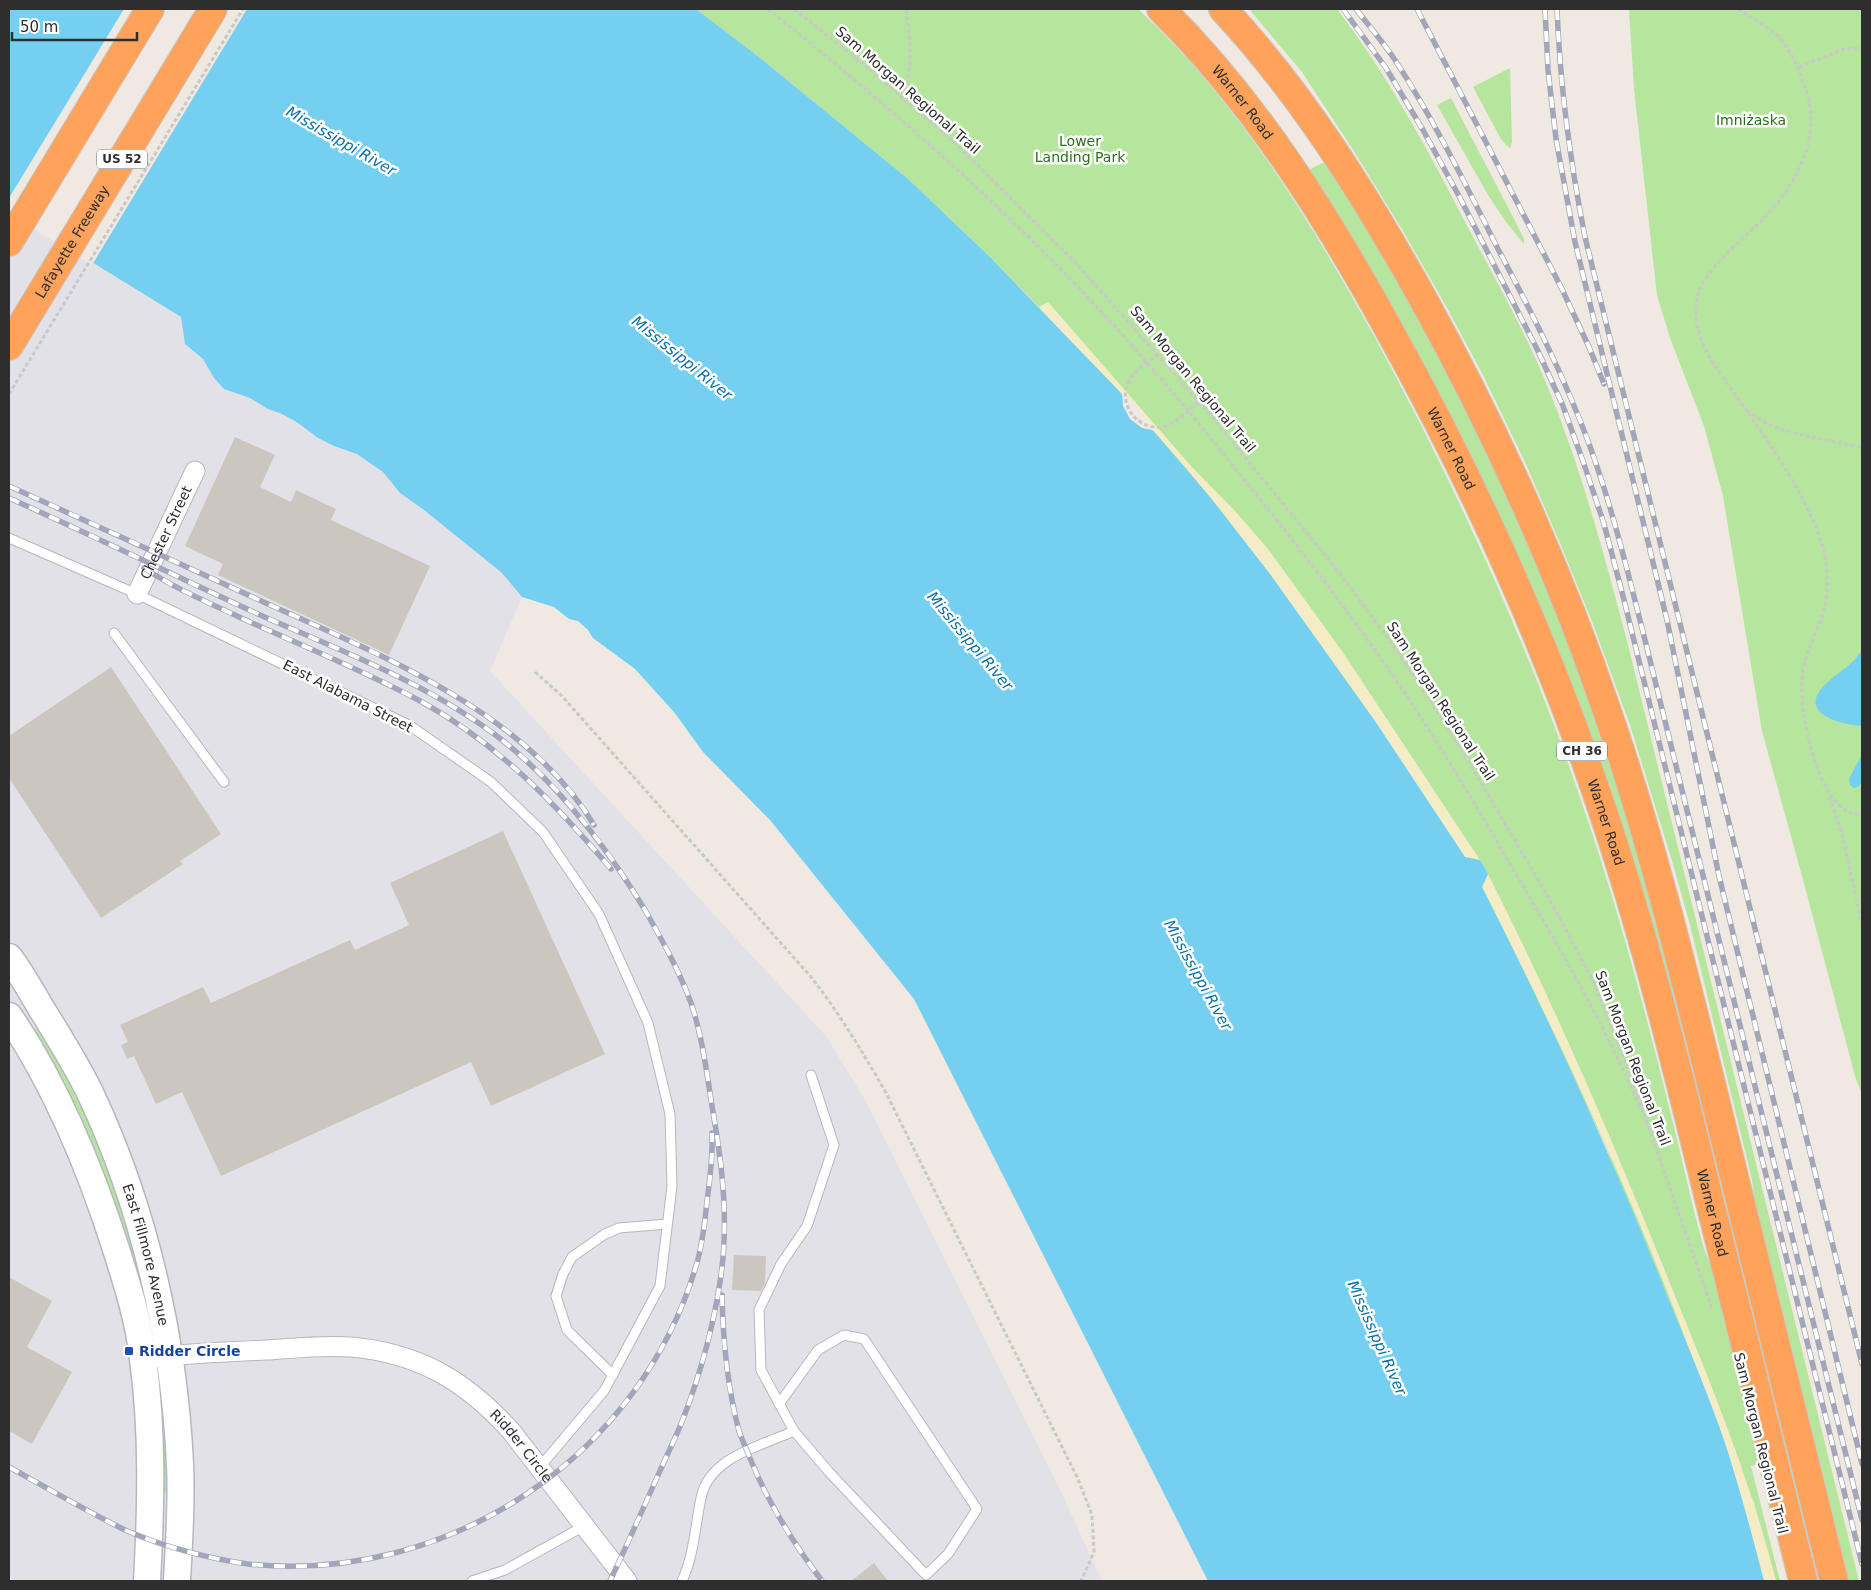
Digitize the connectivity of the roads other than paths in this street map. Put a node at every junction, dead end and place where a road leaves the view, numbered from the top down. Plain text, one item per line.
1 (150, 9) edge
2 (213, 9) edge
3 (1161, 9) edge
4 (1223, 9) edge
5 (9, 242) edge
6 (9, 346) edge
7 (196, 471) dead end
8 (9, 538) edge
9 (137, 594) junction
10 (114, 633) dead end
11 (224, 782) dead end
12 (9, 957) edge
13 (9, 1016) edge
14 (811, 1075) dead end
15 (667, 1224) junction
16 (169, 1356) junction
17 (143, 1358) junction
18 (613, 1375) junction
19 (779, 1404) junction
20 (794, 1431) junction
21 (539, 1468) junction
22 (584, 1526) junction
23 (179, 1580) edge
24 (147, 1581) edge
25 (472, 1581) edge
26 (627, 1581) edge
27 (682, 1581) edge
28 (1803, 1581) edge
29 (1834, 1581) edge

1 - 5 highway
2 - 6 highway, Lafayette Freeway / US 52
3 - 28 highway, Warner Road / CH 36
4 - 29 highway, Warner Road / CH 36
7 - 9 street, Chester Street
8 - 9 lane, East Alabama Street
9 - 15 lane, East Alabama Street
10 - 11 lane
12 - 16 street, East Fillmore Avenue
13 - 17 street, East Fillmore Avenue
14 - 19 lane
15 - 18 lane, East Alabama Street
15 - 18 lane
16 - 17 street, Ridder Circle
16 - 21 street, Ridder Circle
16 - 23 street, East Fillmore Avenue
17 - 24 street, East Fillmore Avenue
18 - 21 lane, East Alabama Street
19 - 20 lane
19 - 20 lane
20 - 27 lane
21 - 22 street, Ridder Circle
22 - 25 lane
22 - 26 street, Ridder Circle

